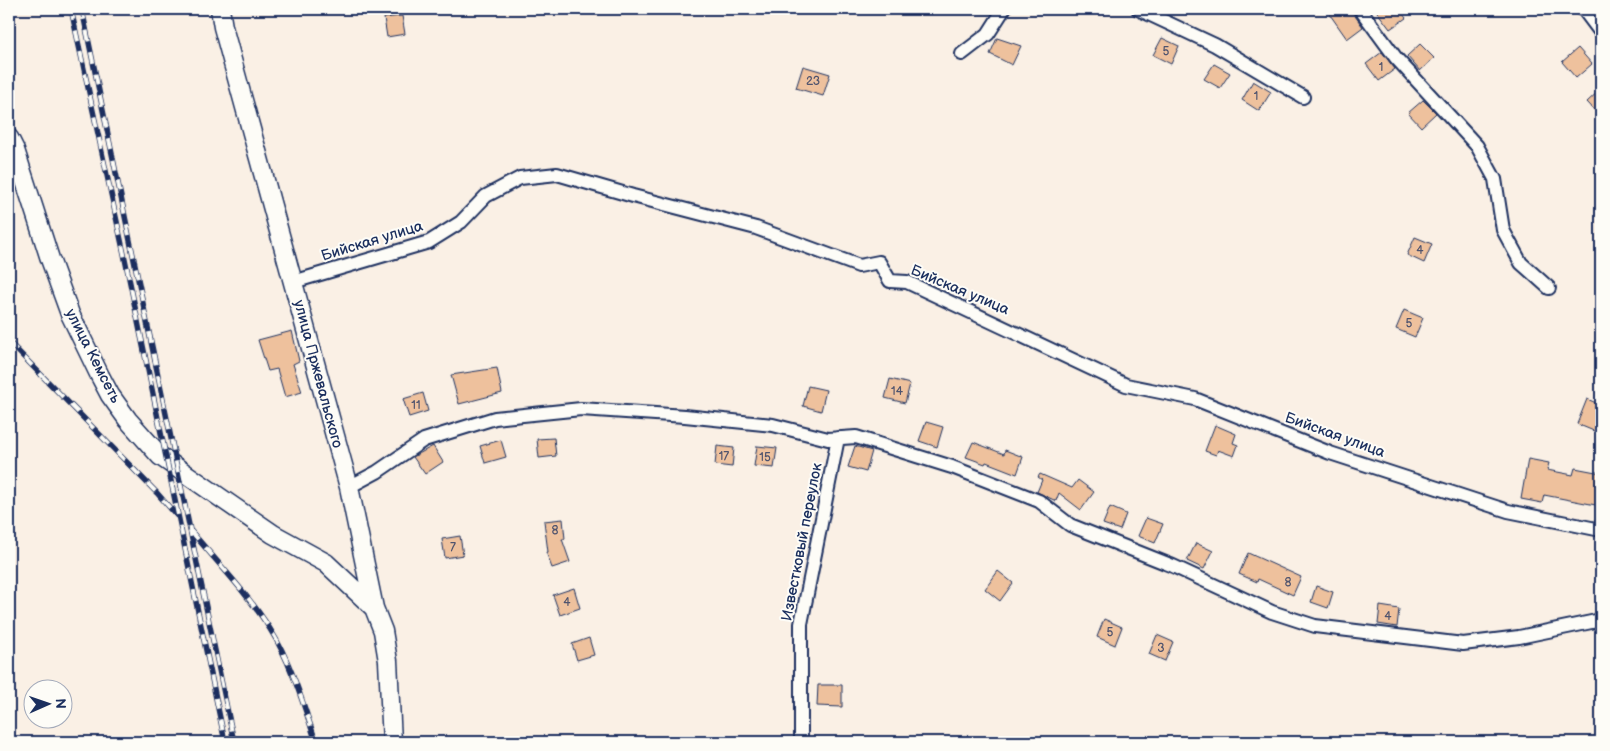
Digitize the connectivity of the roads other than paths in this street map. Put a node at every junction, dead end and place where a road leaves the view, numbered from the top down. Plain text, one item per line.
1 (220, 9) edge
2 (1004, 9) edge
3 (1138, 9) edge
4 (1360, 9) edge
5 (1584, 9) edge
6 (1601, 33) edge
7 (962, 54) dead end
8 (1303, 98) dead end
9 (9, 138) edge
10 (293, 282) junction
11 (1549, 288) dead end
12 (838, 438) junction
13 (349, 487) junction
14 (1601, 530) edge
15 (374, 608) junction
16 (1601, 620) edge
17 (392, 742) edge
18 (801, 742) edge

1 - 10 main road, улица Пржевальского
2 - 7 street
3 - 8 street
4 - 11 street
5 - 6 street
9 - 15 main road, улица Кемсеть
10 - 13 main road, улица Пржевальского
10 - 14 street, Бийская улица
12 - 13 street
12 - 16 street
12 - 18 street, Известковый переулок
13 - 15 main road, улица Пржевальского
15 - 17 main road, улица Пржевальского

